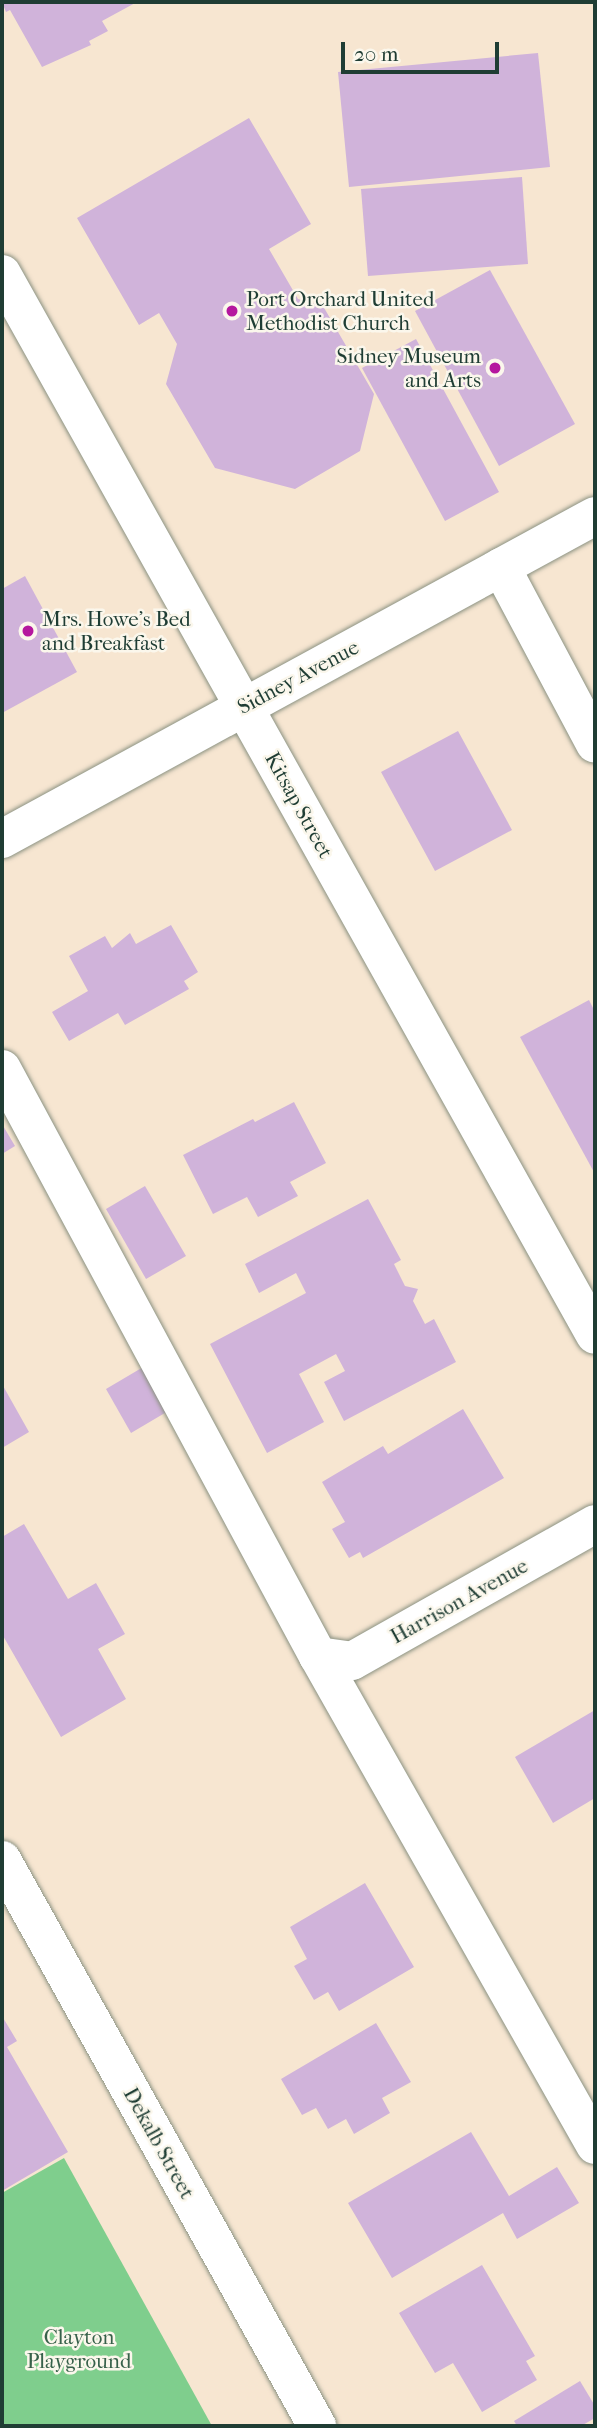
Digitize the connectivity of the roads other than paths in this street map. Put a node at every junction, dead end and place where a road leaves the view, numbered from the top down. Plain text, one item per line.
1 (2, 274) edge
2 (592, 526) edge
3 (501, 567) junction
4 (243, 706) junction
5 (595, 744) edge
6 (2, 839) edge
7 (2, 1069) edge
8 (595, 1335) edge
9 (595, 1524) edge
10 (318, 1656) junction
11 (2, 1860) edge
12 (595, 2145) edge
13 (317, 2426) edge

1 - 4 street, Kitsap Street
2 - 3 street, Sidney Avenue
3 - 4 street, Sidney Avenue
3 - 5 street
4 - 6 street, Sidney Avenue
4 - 8 street, Kitsap Street
7 - 10 street
9 - 10 street, Harrison Avenue
10 - 12 street
11 - 13 street, Dekalb Street

